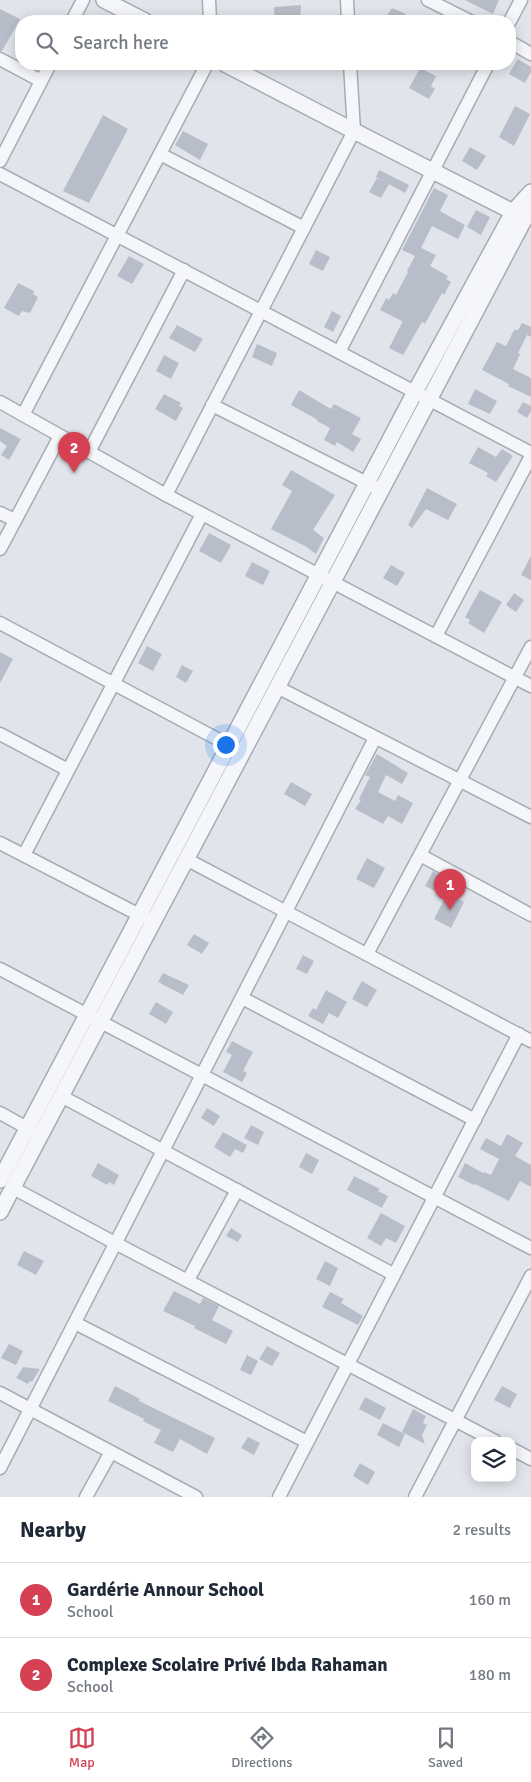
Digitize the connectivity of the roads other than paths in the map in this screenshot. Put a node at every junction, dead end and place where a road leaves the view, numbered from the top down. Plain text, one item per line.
1 (83, 0) edge
2 (104, 0) edge
3 (210, 0) edge
4 (347, 0) edge
5 (428, 0) edge
6 (521, 0) edge
7 (75, 15) edge
8 (133, 15) edge
9 (210, 15) edge
10 (348, 15) edge
11 (458, 15) edge
12 (513, 15) edge
13 (516, 45) edge
14 (531, 54) edge
15 (0, 59) edge
16 (15, 67) edge
17 (21, 70) edge
18 (47, 70) edge
19 (204, 70) edge
20 (236, 70) edge
21 (350, 70) edge
22 (485, 70) edge
23 (42, 81) junction
24 (354, 132) junction
25 (160, 154) junction
26 (0, 161) edge
27 (432, 171) junction
28 (0, 174) edge
29 (531, 192) edge
30 (531, 202) edge
31 (523, 217) edge
32 (304, 228) junction
33 (118, 235) junction
34 (184, 270) junction
35 (261, 311) junction
36 (339, 352) junction
37 (415, 392) junction
38 (429, 400) junction
39 (0, 402) edge
40 (212, 405) junction
41 (23, 415) junction
42 (60, 436) junction
43 (89, 452) junction
44 (531, 455) edge
45 (367, 483) junction
46 (382, 490) junction
47 (166, 495) junction
48 (0, 513) edge
49 (202, 514) junction
50 (15, 520) junction
51 (0, 549) edge
52 (318, 575) junction
53 (333, 582) junction
54 (0, 623) edge
55 (436, 636) junction
56 (531, 647) edge
57 (515, 678) junction
58 (113, 683) junction
59 (531, 686) edge
60 (278, 687) junction
61 (0, 734) edge
62 (375, 738) junction
63 (229, 745) junction
64 (243, 752) junction
65 (68, 770) junction
66 (460, 780) junction
67 (531, 817) edge
68 (0, 843) edge
69 (24, 855) junction
70 (420, 855) junction
71 (186, 860) junction
72 (286, 912) junction
73 (531, 915) edge
74 (146, 919) junction
75 (367, 954) junction
76 (1, 973) edge
77 (242, 998) junction
78 (94, 1018) junction
79 (519, 1034) junction
80 (531, 1041) edge
81 (202, 1075) junction
82 (61, 1096) junction
83 (0, 1113) edge
84 (475, 1120) junction
85 (34, 1132) junction
86 (163, 1151) junction
87 (6, 1184) edge
88 (237, 1190) junction
89 (434, 1196) junction
90 (0, 1212) edge
91 (116, 1243) junction
92 (531, 1248) edge
93 (394, 1274) junction
94 (531, 1276) edge
95 (188, 1280) junction
96 (75, 1323) junction
97 (347, 1364) junction
98 (0, 1393) edge
99 (30, 1409) junction
100 (455, 1420) junction
101 (487, 1437) edge
102 (307, 1442) junction
103 (516, 1451) edge
104 (110, 1452) junction
105 (531, 1458) edge
106 (0, 1468) edge
107 (86, 1497) edge
108 (196, 1497) edge
109 (279, 1497) edge
110 (416, 1497) edge

1 - 7 street
2 - 8 street
3 - 9 street
4 - 10 street
5 - 11 street
6 - 12 street
13 - 14 street
15 - 16 street
17 - 23 street
18 - 23 street
19 - 25 street
20 - 24 street
21 - 24 street
22 - 27 street
23 - 26 street
24 - 27 street
24 - 32 street
25 - 32 street
25 - 33 street
27 - 31 street
27 - 36 street
28 - 33 street
29 - 31 street
30 - 31 street
31 - 37 street
31 - 38 street
32 - 35 street
33 - 34 street
33 - 41 street
34 - 35 street
34 - 43 street
35 - 36 street
35 - 40 street
36 - 37 street
37 - 38 street
37 - 45 street
38 - 44 street
38 - 46 street
39 - 41 street
40 - 45 street
40 - 47 street
41 - 42 street
42 - 43 street
42 - 50 street
43 - 47 street
44 - 55 street
45 - 46 street
45 - 52 street
46 - 53 street
47 - 49 street
48 - 50 street
49 - 52 street
49 - 58 street
50 - 51 street
52 - 53 street
52 - 63 street
53 - 55 street
53 - 60 street
54 - 58 street
55 - 57 street
56 - 57 street
57 - 59 street
57 - 66 street
58 - 63 street
58 - 65 street
60 - 62 street
60 - 64 street
61 - 65 street
62 - 66 street
62 - 72 street
63 - 64 street
63 - 74 street
64 - 71 street
65 - 69 street
66 - 67 street
66 - 70 street
68 - 69 street
69 - 74 street
70 - 73 street
70 - 75 street
71 - 72 street
71 - 74 street
72 - 75 street
72 - 77 street
74 - 78 street
75 - 79 street
76 - 78 street
77 - 81 street
77 - 84 street
78 - 81 street
78 - 82 street
78 - 85 street
79 - 80 street
79 - 84 street
81 - 86 street
81 - 89 street
82 - 85 street
82 - 86 street
83 - 85 street
84 - 89 street
85 - 87 street
86 - 88 street
86 - 91 street
87 - 90 street
87 - 91 street
88 - 93 street
88 - 95 street
89 - 92 street
89 - 93 street
91 - 95 street
91 - 96 street
93 - 97 street
94 - 100 street
95 - 97 street
96 - 99 street
96 - 102 street
97 - 100 street
97 - 102 street
98 - 99 street
99 - 104 street
99 - 106 street
100 - 101 street
100 - 110 street
102 - 109 street
103 - 105 street
104 - 107 street
104 - 108 street

